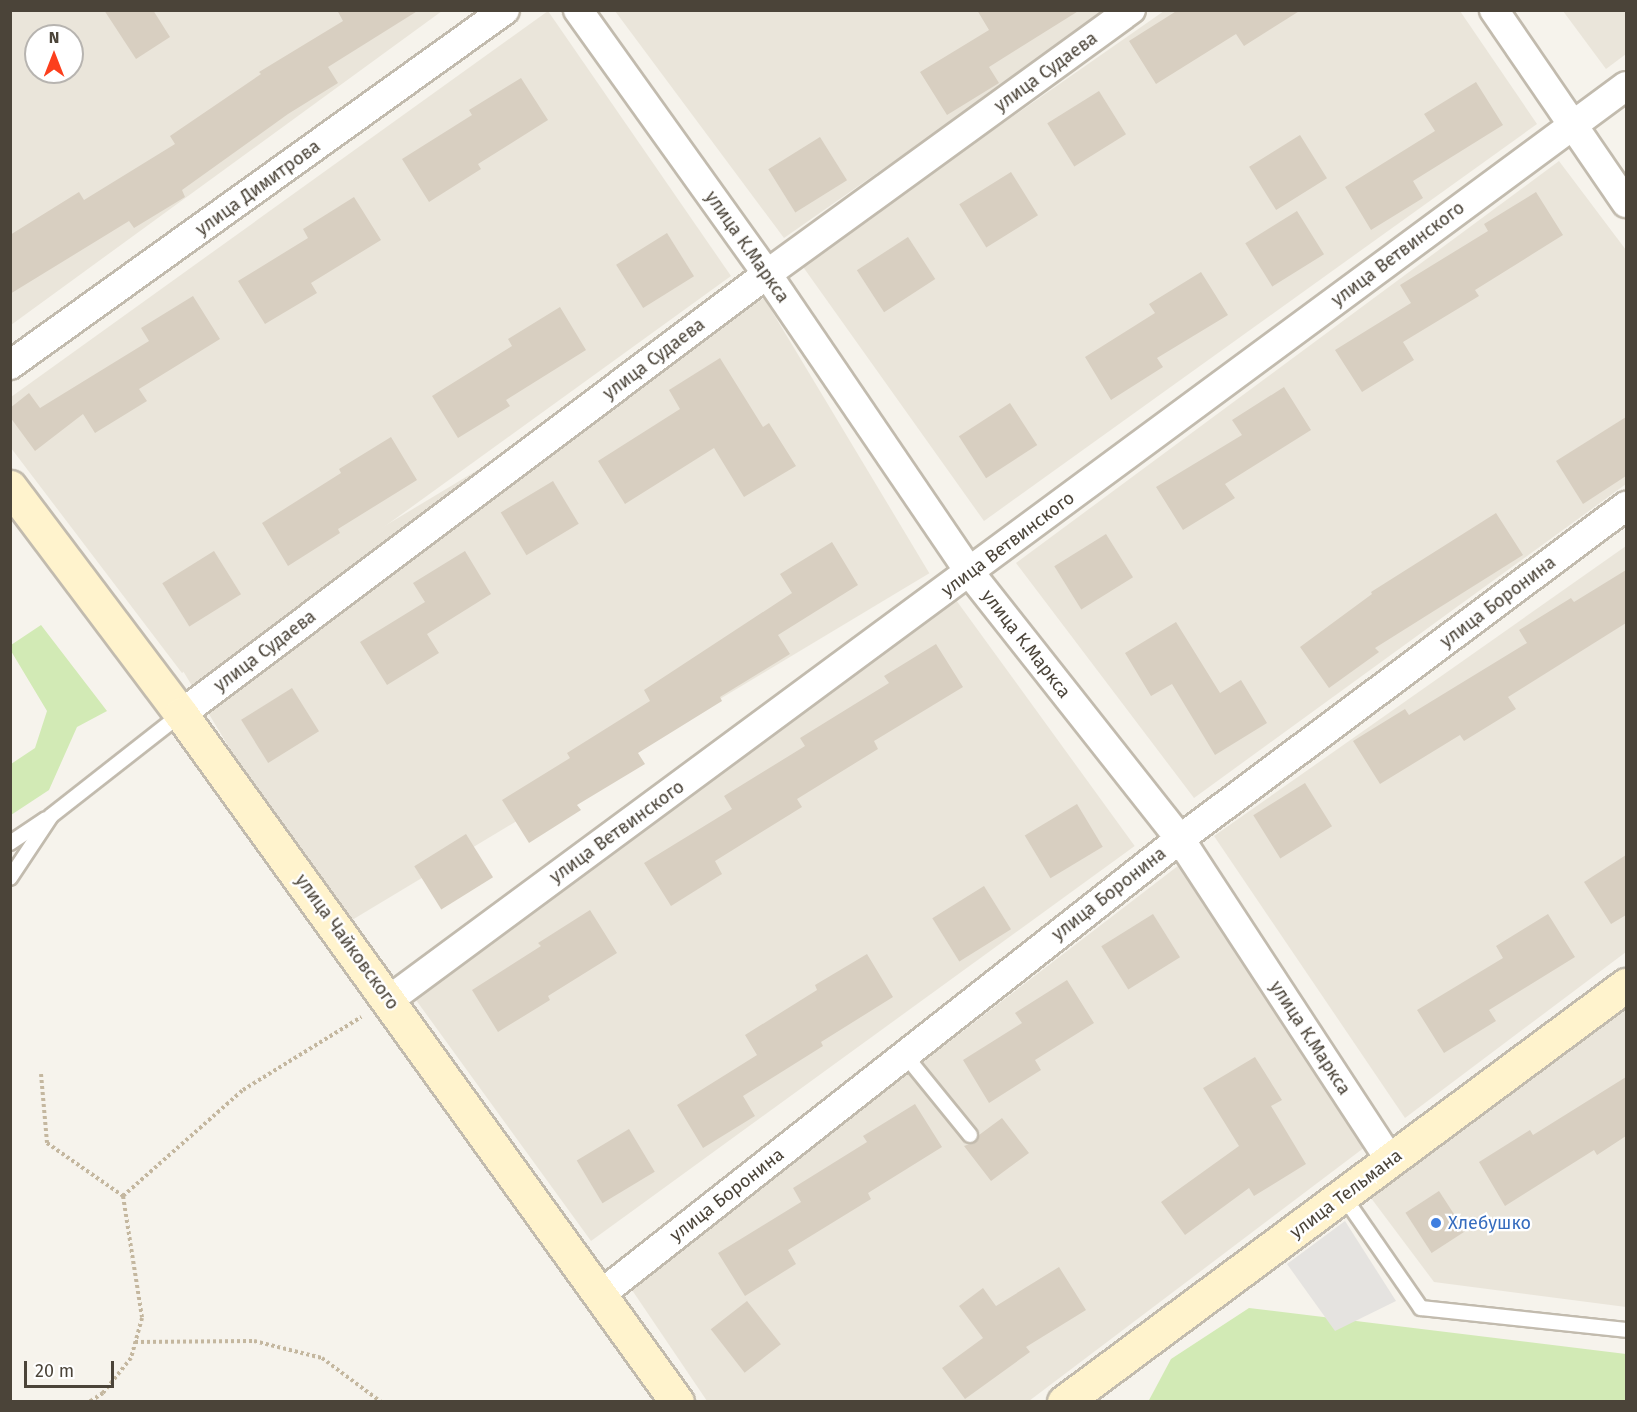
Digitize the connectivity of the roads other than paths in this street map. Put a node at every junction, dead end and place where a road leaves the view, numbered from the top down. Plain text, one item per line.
1 (505, 10) edge
2 (578, 10) edge
3 (1131, 10) edge
4 (1494, 10) edge
5 (1626, 86) edge
6 (1571, 126) junction
7 (1626, 203) edge
8 (767, 274) junction
9 (10, 365) edge
10 (10, 487) edge
11 (1626, 506) edge
12 (970, 573) junction
13 (181, 714) junction
14 (51, 816) junction
15 (1180, 839) junction
16 (10, 843) edge
17 (10, 878) edge
18 (1626, 985) edge
19 (388, 1000) junction
20 (905, 1055) junction
21 (970, 1135) dead end
22 (1391, 1161) junction
23 (1344, 1197) junction
24 (601, 1294) junction
25 (1626, 1330) edge
26 (677, 1401) edge
27 (1064, 1401) edge

1 - 9 street, улица Димитрова
2 - 8 street, улица К.Маркса
3 - 8 street, улица Судаева
4 - 6 street
5 - 6 street, улица Ветвинского
6 - 7 street
6 - 12 street, улица Ветвинского
8 - 12 street, улица К.Маркса
8 - 13 street, улица Судаева
10 - 13 street, улица Чайковского
11 - 15 street, улица Боронина
12 - 15 street, улица К.Маркса
12 - 19 street, улица Ветвинского
13 - 14 lane
13 - 19 street, улица Чайковского
14 - 16 lane
14 - 17 lane
15 - 20 street, улица Боронина
15 - 22 street, улица К.Маркса
18 - 22 street, улица Тельмана
19 - 24 street, улица Чайковского
20 - 21 lane
20 - 24 street, улица Боронина
22 - 23 street, улица Тельмана
23 - 25 lane
23 - 27 street, улица Тельмана
24 - 26 street, улица Чайковского

